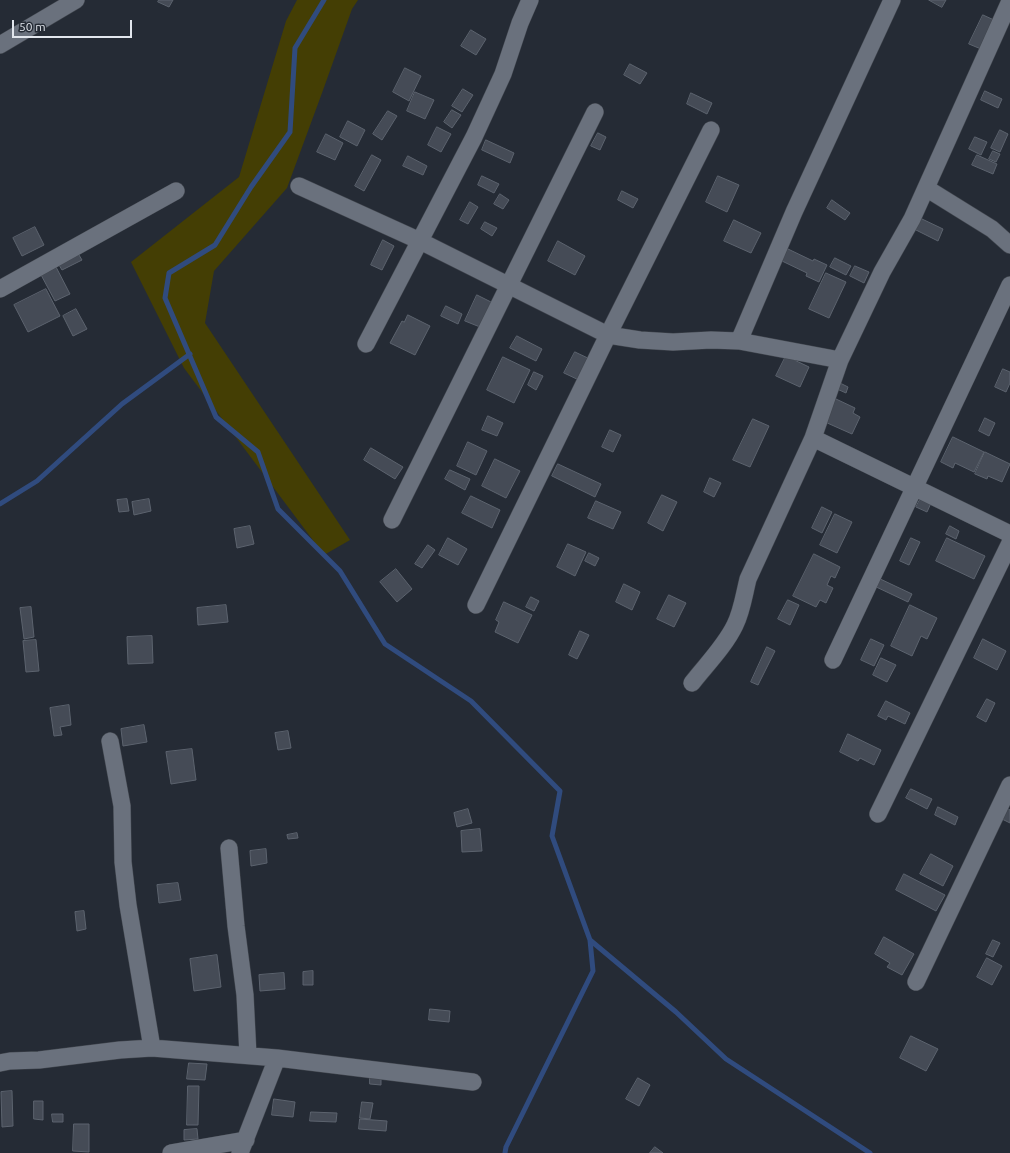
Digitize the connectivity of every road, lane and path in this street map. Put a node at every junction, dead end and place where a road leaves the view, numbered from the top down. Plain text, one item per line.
1 (76, 0) edge
2 (530, 0) edge
3 (892, 0) edge
4 (1010, 0) edge
5 (0, 45) edge
6 (595, 112) dead end
7 (711, 130) dead end
8 (299, 186) dead end
9 (926, 188) junction
10 (176, 191) dead end
11 (420, 241) junction
12 (1010, 245) edge
13 (510, 285) junction
14 (1010, 285) edge
15 (0, 289) edge
16 (608, 335) junction
17 (739, 341) junction
18 (366, 344) dead end
19 (840, 360) junction
20 (813, 438) junction
21 (915, 488) junction
22 (392, 520) dead end
23 (1010, 534) edge
24 (1010, 543) edge
25 (476, 605) dead end
26 (833, 660) dead end
27 (692, 683) dead end
28 (110, 742) dead end
29 (1010, 785) edge
30 (878, 814) dead end
31 (229, 848) dead end
32 (916, 982) dead end
33 (152, 1048) junction
34 (248, 1056) junction
35 (277, 1058) junction
36 (0, 1063) edge
37 (473, 1082) dead end
38 (243, 1146) edge
39 (171, 1153) edge

1 - 5 street
2 - 11 street
3 - 17 street
4 - 9 street
6 - 13 street
7 - 16 street
8 - 11 street
9 - 12 street
9 - 19 street
10 - 15 street
11 - 13 street
11 - 18 street
13 - 16 street
13 - 22 street
14 - 21 street
16 - 17 street
16 - 25 street
17 - 19 street
19 - 20 street
20 - 21 street
20 - 27 street
21 - 23 street
21 - 26 street
24 - 30 street
28 - 33 street
29 - 32 street
31 - 34 street
33 - 34 street
33 - 36 street
34 - 35 street
35 - 37 street
35 - 38 street
38 - 39 street

